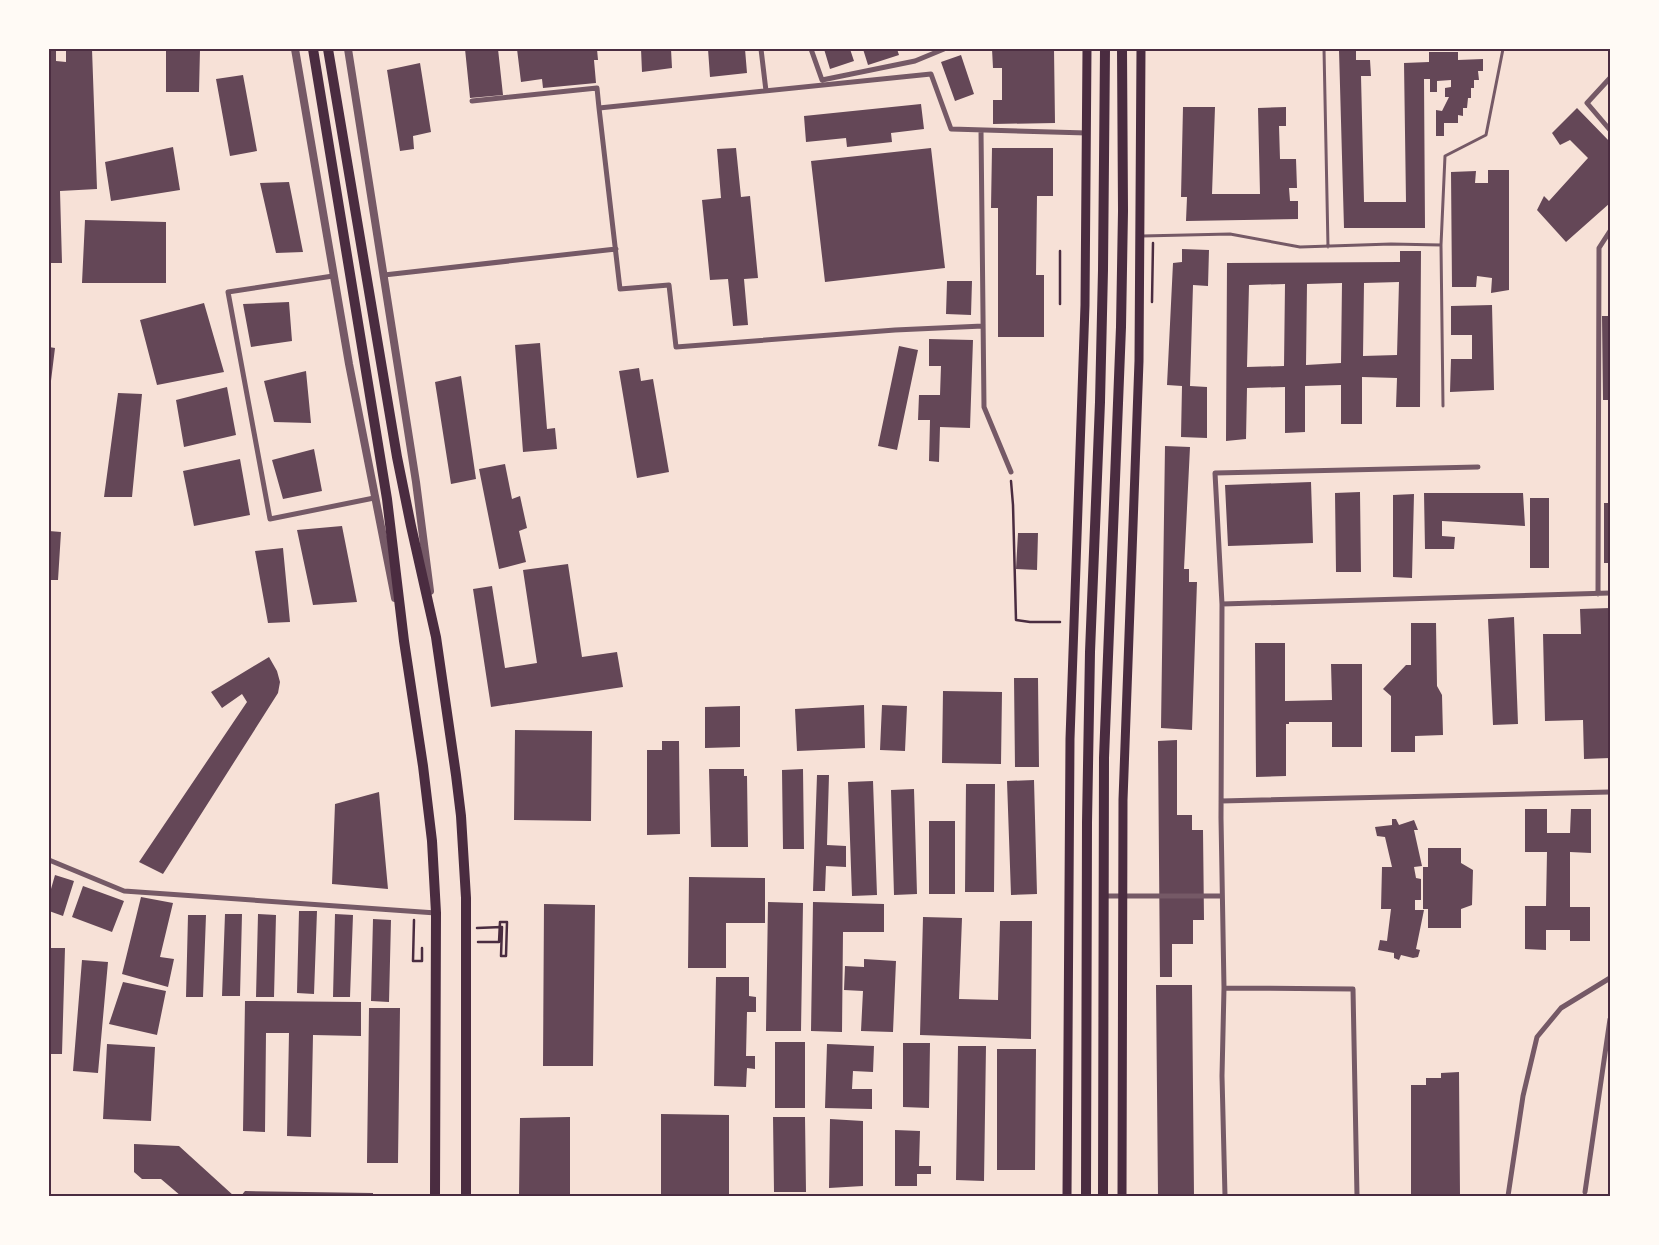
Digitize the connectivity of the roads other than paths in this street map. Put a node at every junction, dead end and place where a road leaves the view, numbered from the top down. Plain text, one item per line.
1 (295, 49) edge
2 (313, 49) edge
3 (328, 49) edge
4 (348, 49) edge
5 (761, 49) edge
6 (810, 49) edge
7 (944, 49) edge
8 (1087, 49) edge
9 (1105, 49) edge
10 (1122, 49) edge
11 (1141, 49) edge
12 (1324, 49) edge
13 (1504, 49) edge
14 (1610, 78) edge
15 (766, 91) junction
16 (472, 101) dead end
17 (599, 108) junction
18 (981, 130) junction
19 (1610, 130) edge
20 (1087, 133) junction
21 (1610, 231) edge
22 (1141, 236) junction
23 (1440, 245) junction
24 (1328, 247) junction
25 (616, 249) junction
26 (384, 275) junction
27 (333, 276) junction
28 (983, 326) junction
29 (1444, 406) dead end
30 (1478, 467) dead end
31 (1011, 472) road end
32 (374, 498) junction
33 (1610, 593) edge
34 (1598, 594) junction
35 (1222, 604) junction
36 (436, 638) junction
37 (404, 641) junction
38 (1610, 792) edge
39 (1221, 801) junction
40 (49, 860) edge
41 (1103, 896) junction
42 (1122, 896) junction
43 (1222, 896) junction
44 (436, 913) junction
45 (1610, 978) edge
46 (1224, 988) junction
47 (1610, 1019) edge
48 (1585, 1192) dead end
49 (435, 1196) edge
50 (466, 1196) edge
51 (1067, 1196) edge
52 (1086, 1196) edge
53 (1103, 1196) edge
54 (1122, 1196) edge
55 (1225, 1196) edge
56 (1357, 1196) edge
57 (1508, 1196) edge

1 - 27 street
2 - 37 highway
3 - 36 highway
4 - 26 street
5 - 15 street
6 - 7 street
8 - 20 main road
9 - 52 highway
10 - 41 highway
11 - 22 main road
12 - 24 lane
13 - 23 lane
14 - 19 street
15 - 17 street
15 - 18 street
16 - 17 street
17 - 25 street
18 - 20 street
18 - 28 street
20 - 51 main road
21 - 34 street
22 - 24 lane
22 - 42 main road
23 - 24 lane
23 - 29 lane
25 - 26 street
25 - 28 street
26 - 36 street
27 - 32 street
27 - 32 street
28 - 31 street
30 - 35 street
32 - 37 street
33 - 34 street
34 - 35 street
35 - 39 street
36 - 50 highway
37 - 44 highway
38 - 39 street
39 - 43 street
40 - 44 street
41 - 42 street
41 - 53 highway
42 - 43 street
42 - 54 main road
43 - 46 street
44 - 49 highway
45 - 57 street
46 - 55 street
46 - 56 street
47 - 48 street

